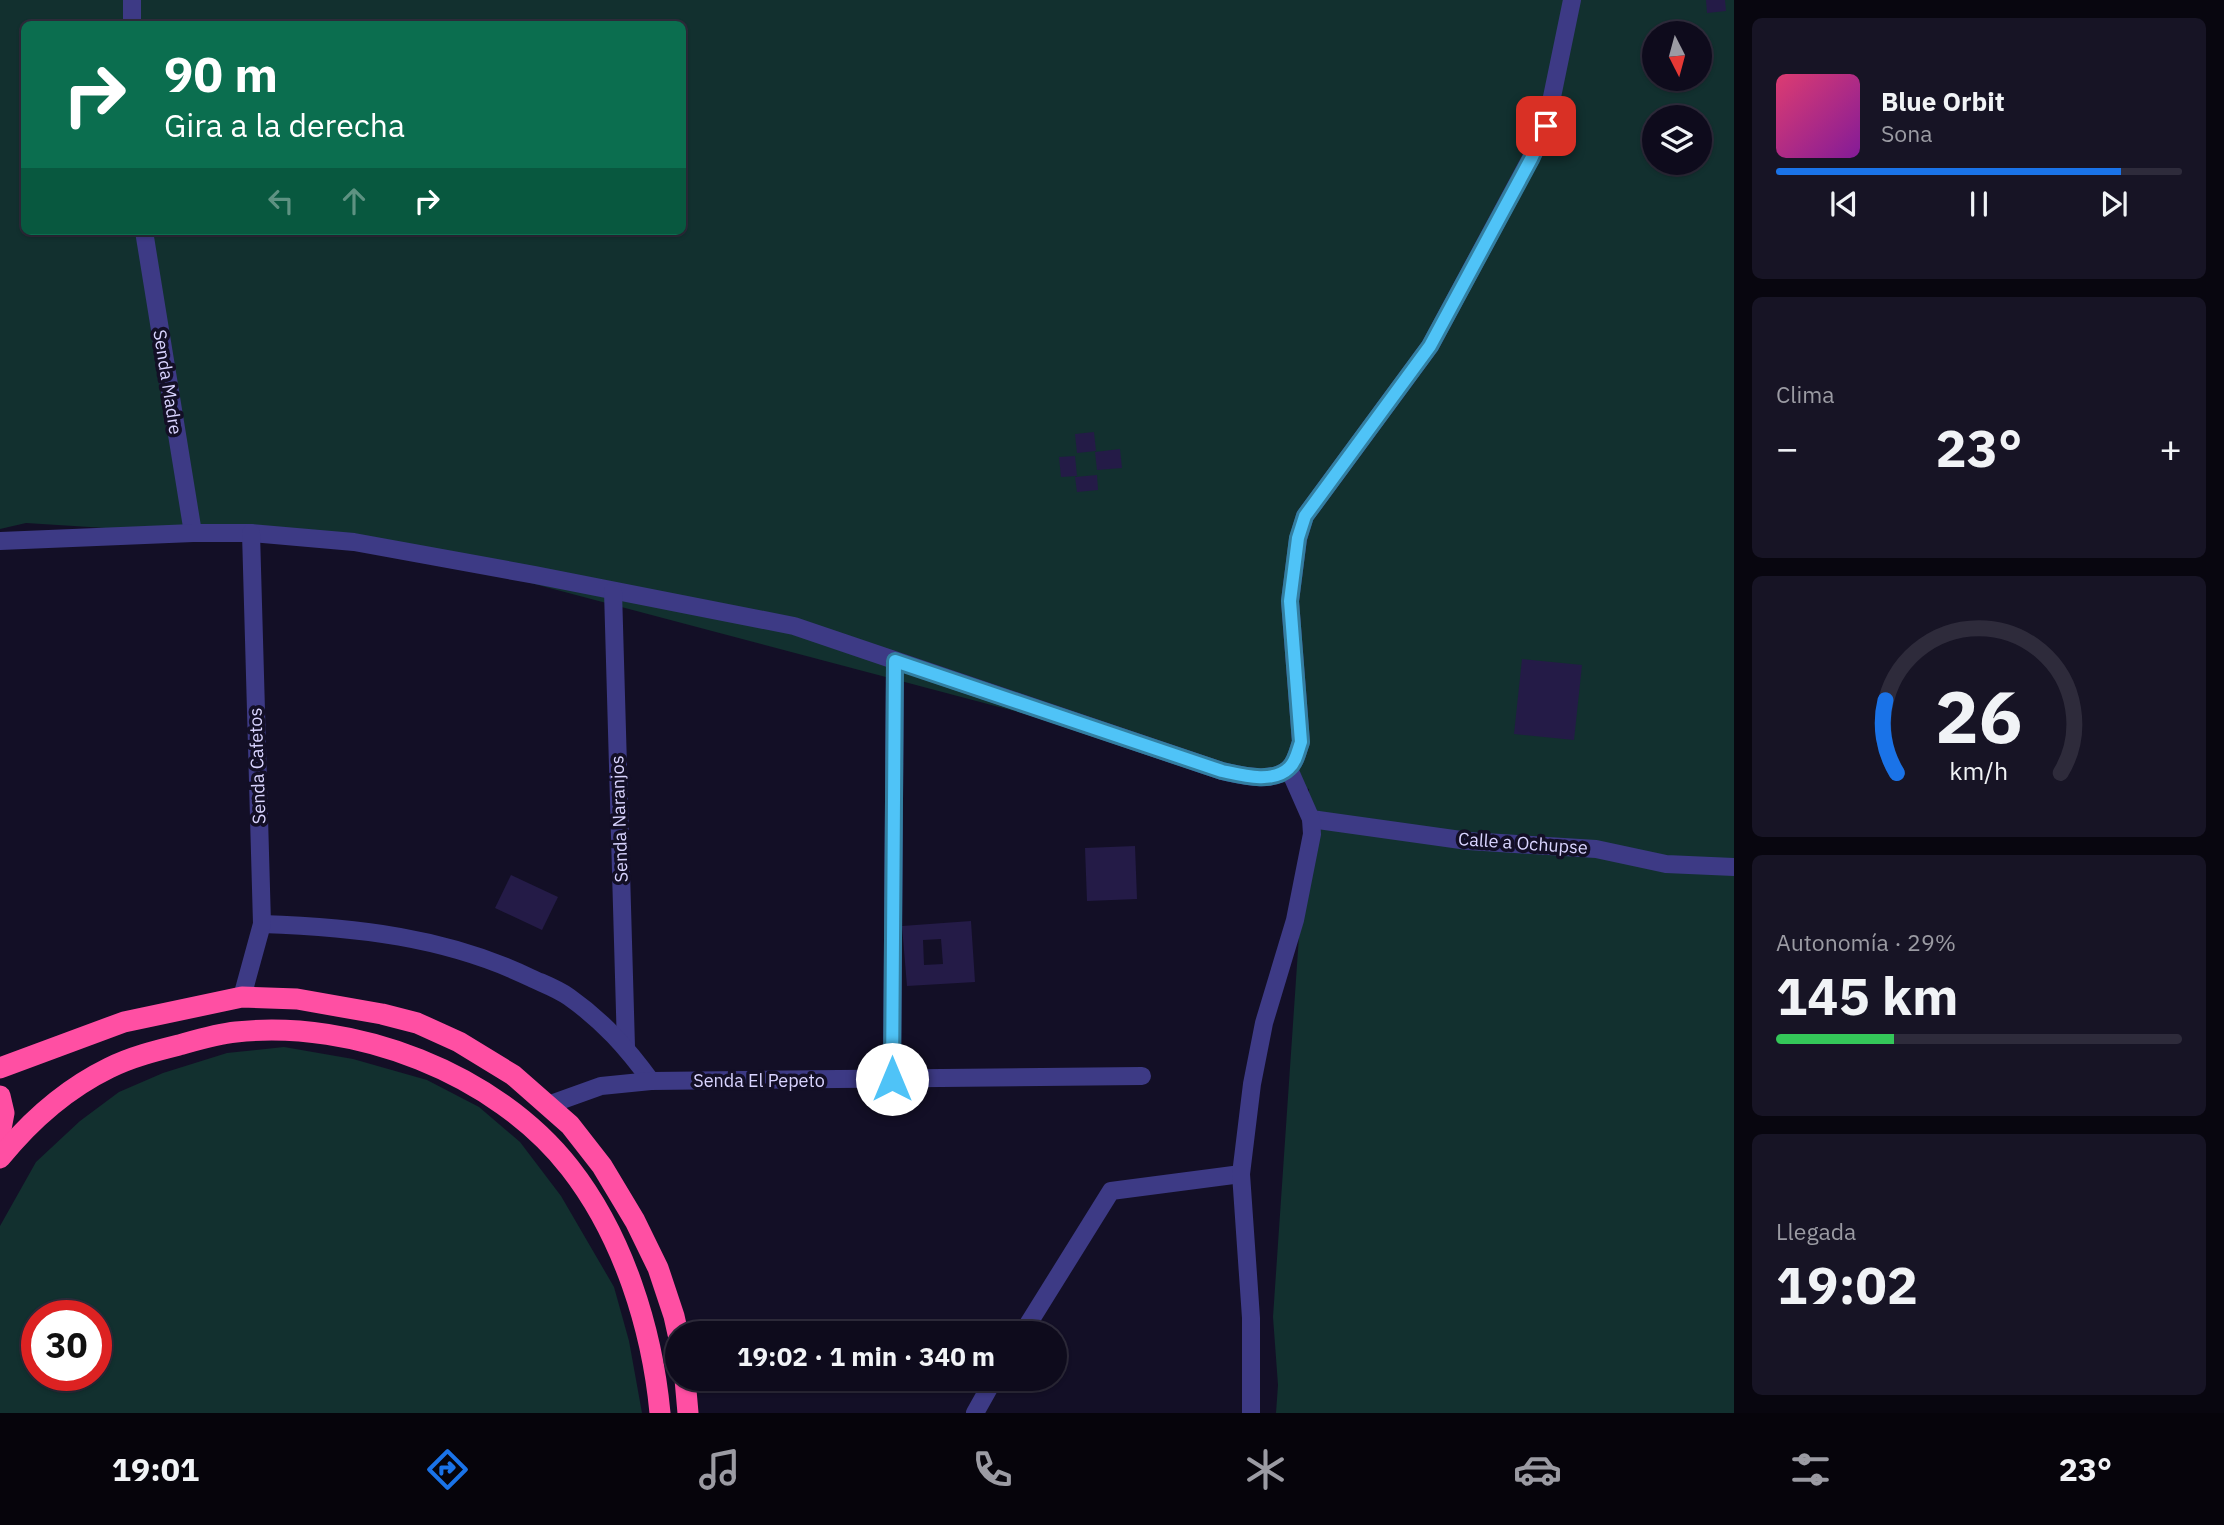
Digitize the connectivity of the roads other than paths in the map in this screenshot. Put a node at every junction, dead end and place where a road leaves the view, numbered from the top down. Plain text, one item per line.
1 (132, 0) edge
2 (1572, 0) edge
3 (132, 21) edge
4 (145, 235) edge
5 (193, 533) junction
6 (251, 533) junction
7 (0, 541) edge
8 (613, 591) junction
9 (895, 661) junction
10 (1289, 769) junction
11 (1311, 819) junction
12 (1734, 867) edge
13 (262, 924) junction
14 (243, 998) junction
15 (626, 1047) junction
16 (0, 1055) edge
17 (32, 1055) junction
18 (0, 1068) edge
19 (1142, 1076) dead end
20 (892, 1079) junction
21 (651, 1081) junction
22 (0, 1096) edge
23 (548, 1105) junction
24 (0, 1134) edge
25 (0, 1158) edge
26 (1241, 1174) junction
27 (675, 1321) edge
28 (1030, 1321) edge
29 (686, 1391) edge
30 (987, 1391) edge
31 (660, 1413) edge
32 (688, 1413) edge
33 (975, 1413) edge
34 (1251, 1413) edge

1 - 3 street
2 - 10 street
4 - 5 street, Senda Madre
5 - 6 street
5 - 7 street
6 - 8 street
6 - 13 street, Senda Cafetos
8 - 9 street
8 - 15 street, Senda Naranjos
9 - 10 street
9 - 20 street
10 - 11 street
11 - 12 street, Calle a Ochupse
11 - 26 street
13 - 14 street, Senda Cafetos
13 - 15 street
14 - 17 highway
14 - 23 highway
15 - 21 street
16 - 17 highway
17 - 18 highway
19 - 20 street, Senda El Pepeto
20 - 21 street, Senda El Pepeto
21 - 23 street, Senda El Pepeto
22 - 24 highway
23 - 27 highway
25 - 31 highway
26 - 28 street
26 - 34 street
29 - 32 highway
30 - 33 street

